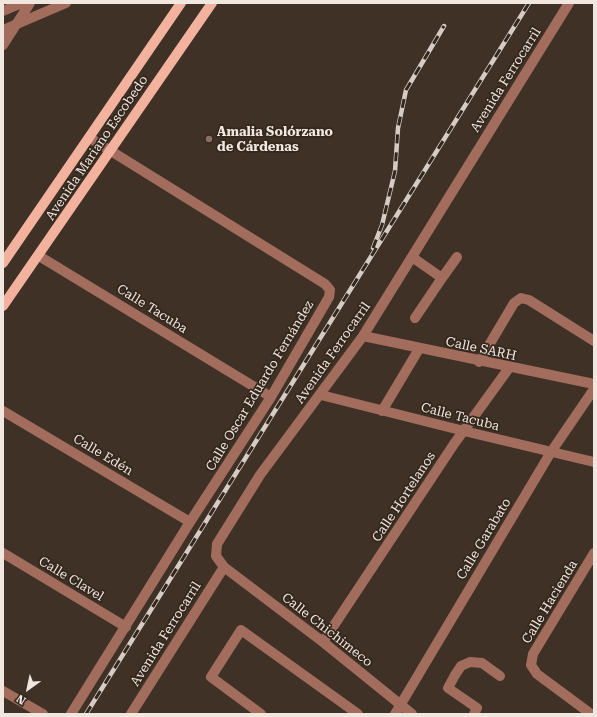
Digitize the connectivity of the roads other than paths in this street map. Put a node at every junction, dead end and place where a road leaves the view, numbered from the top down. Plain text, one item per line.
1 (22, 3) edge
2 (30, 3) edge
3 (66, 3) edge
4 (181, 3) edge
5 (212, 3) edge
6 (569, 3) edge
7 (3, 11) edge
8 (15, 26) junction
9 (3, 30) edge
10 (3, 45) edge
11 (90, 138) junction
12 (111, 151) junction
13 (39, 256) junction
14 (412, 257) junction
15 (458, 258) dead end
16 (3, 263) edge
17 (442, 278) junction
18 (3, 306) edge
19 (415, 318) dead end
20 (363, 336) junction
21 (594, 341) edge
22 (419, 349) junction
23 (479, 362) junction
24 (509, 368) junction
25 (594, 384) edge
26 (594, 389) edge
27 (321, 395) junction
28 (271, 397) junction
29 (3, 411) edge
30 (382, 411) junction
31 (464, 432) junction
32 (551, 452) junction
33 (594, 462) edge
34 (190, 522) junction
35 (3, 553) edge
36 (594, 553) edge
37 (224, 568) junction
38 (126, 627) junction
39 (323, 642) junction
40 (500, 676) dead end
41 (3, 691) edge
42 (398, 710) edge
43 (43, 714) edge
44 (71, 714) edge
45 (131, 714) edge
46 (262, 714) edge
47 (358, 714) edge
48 (412, 714) edge
49 (474, 714) edge
50 (591, 714) edge

1 - 7 street
2 - 8 street
3 - 8 street
4 - 11 main road, Avenida Mariano Escobedo
5 - 12 main road, Avenida Mariano Escobedo
6 - 14 street, Avenida Ferrocarril
8 - 9 street
8 - 10 street
11 - 12 street
11 - 16 main road, Avenida Mariano Escobedo
12 - 13 main road, Avenida Mariano Escobedo
12 - 28 street, Calle Oscar Eduardo Fernández
13 - 18 main road, Avenida Mariano Escobedo
13 - 28 street, Calle Tacuba
14 - 17 street
14 - 20 street, Avenida Ferrocarril
15 - 17 street
17 - 19 street
20 - 22 street, Calle SARH
20 - 27 street, Avenida Ferrocarril
21 - 23 street
22 - 23 street, Calle SARH
22 - 30 street
23 - 24 street, Calle SARH
24 - 25 street, Calle SARH
24 - 31 street, Calle Hortelanos
26 - 32 street, Calle Garabato
27 - 30 street, Calle Tacuba
27 - 37 street, Avenida Ferrocarril
28 - 34 street, Calle Oscar Eduardo Fernández
29 - 34 street, Calle Edén
30 - 31 street, Calle Tacuba
31 - 32 street, Calle Tacuba
31 - 39 street, Calle Hortelanos
32 - 33 street, Calle Tacuba
32 - 42 street, Calle Garabato
34 - 38 street, Calle Oscar Eduardo Fernández
35 - 38 street, Calle Clavel
36 - 50 street, Calle Hacienda
37 - 39 street, Calle Chichimeco
37 - 45 street, Avenida Ferrocarril
38 - 44 street, Calle Oscar Eduardo Fernández
39 - 42 street, Calle Chichimeco
40 - 49 street
41 - 43 street
42 - 48 street, Calle Chichimeco
46 - 47 street

